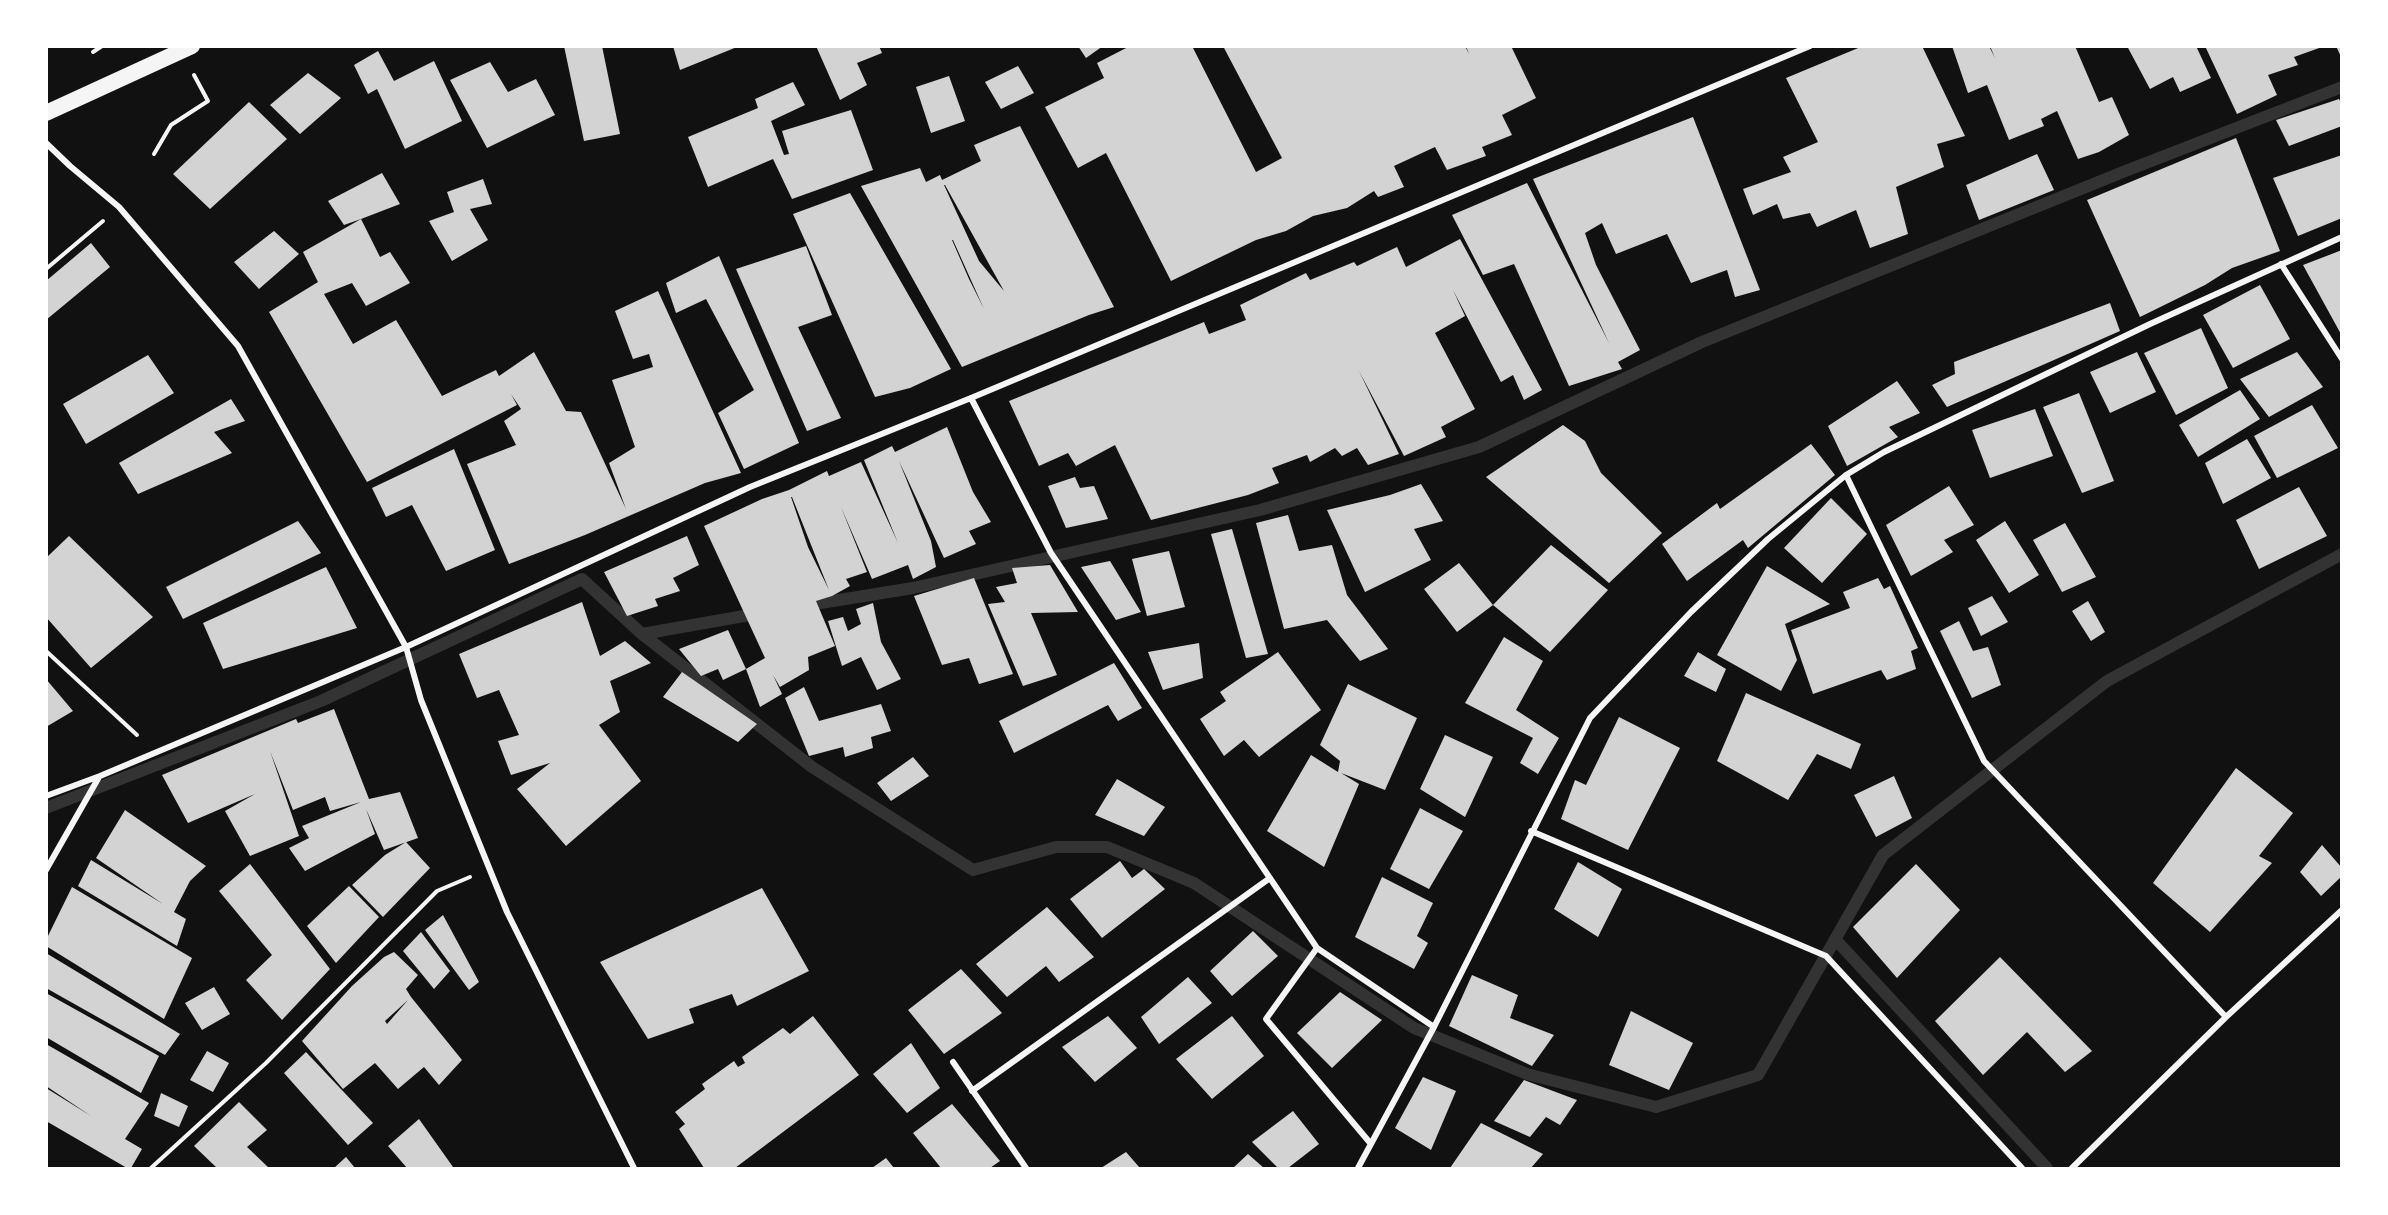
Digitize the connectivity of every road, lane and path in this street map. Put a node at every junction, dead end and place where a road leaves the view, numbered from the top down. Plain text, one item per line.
1 (102, 46) edge
2 (192, 46) edge
3 (1810, 46) edge
4 (93, 52) dead end
5 (194, 74) dead end
6 (46, 113) edge
7 (46, 143) edge
8 (154, 154) dead end
9 (119, 207) junction
10 (2342, 237) edge
11 (2281, 264) junction
12 (46, 269) edge
13 (2342, 359) edge
14 (971, 398) junction
15 (1846, 475) junction
16 (406, 647) junction
17 (46, 651) edge
18 (155, 752) junction
19 (100, 776) junction
20 (46, 796) edge
21 (1531, 831) junction
22 (490, 869) junction
23 (46, 870) edge
24 (1270, 878) junction
25 (2342, 910) edge
26 (1317, 948) junction
27 (2226, 1017) junction
28 (1434, 1027) junction
29 (952, 1062) dead end
30 (972, 1091) junction
31 (1371, 1144) junction
32 (151, 1168) edge
33 (634, 1168) edge
34 (1026, 1168) edge
35 (1358, 1168) edge
36 (2022, 1168) edge
37 (2072, 1168) edge

1 - 4 path
2 - 6 highway
3 - 14 street
5 - 8 path
7 - 9 street
9 - 12 path
9 - 16 street
10 - 11 street
11 - 13 street
11 - 15 street
14 - 16 street
14 - 24 street
15 - 21 street
15 - 27 street
16 - 18 street
16 - 22 street
17 - 18 path
18 - 19 street
19 - 20 street
19 - 23 street
21 - 28 street
21 - 36 street
22 - 32 path
22 - 33 street
24 - 26 street
24 - 30 street
25 - 27 street
26 - 28 street
26 - 31 street
27 - 37 street
28 - 31 street
29 - 30 street
30 - 34 street
31 - 35 street

